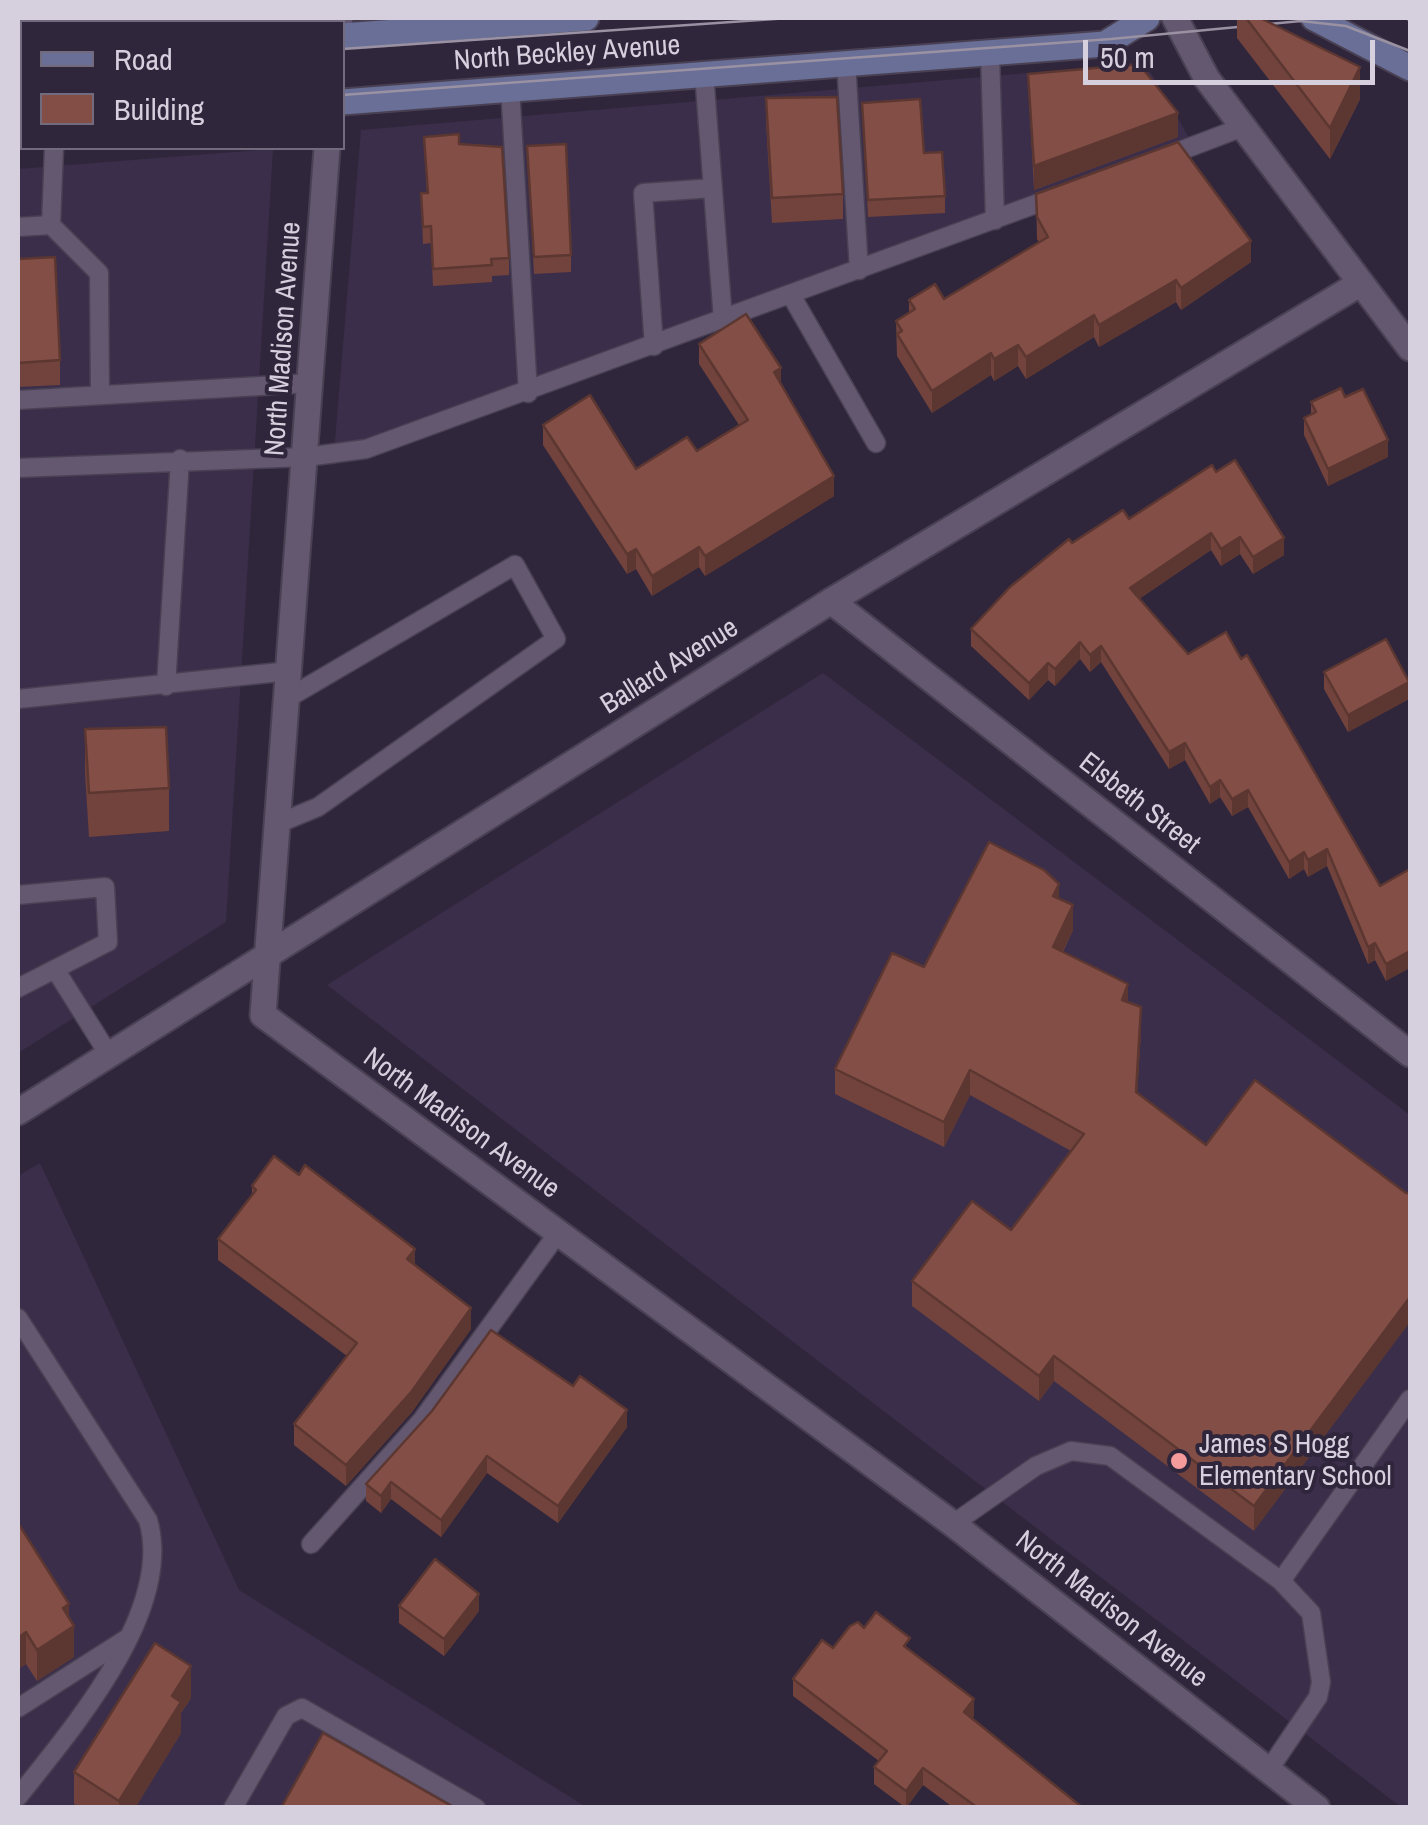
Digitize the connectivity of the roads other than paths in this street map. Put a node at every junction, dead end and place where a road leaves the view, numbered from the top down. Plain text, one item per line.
1 (586, 18) edge
2 (1147, 18) edge
3 (1175, 18) edge
4 (1314, 18) edge
5 (345, 36) edge
6 (990, 53) junction
7 (846, 62) junction
8 (1410, 68) edge
9 (704, 73) junction
10 (510, 88) junction
11 (345, 102) edge
12 (1243, 127) junction
13 (54, 150) edge
14 (327, 150) edge
15 (1144, 164) edge
16 (713, 188) junction
17 (1069, 192) edge
18 (994, 220) junction
19 (51, 225) junction
20 (18, 228) edge
21 (859, 270) junction
22 (1361, 283) junction
23 (791, 295) junction
24 (723, 320) junction
25 (654, 346) junction
26 (1410, 348) edge
27 (312, 383) junction
28 (528, 393) junction
29 (100, 395) junction
30 (18, 400) edge
31 (876, 443) dead end
32 (306, 457) junction
33 (180, 459) junction
34 (18, 468) edge
35 (830, 601) junction
36 (290, 671) junction
37 (166, 686) junction
38 (288, 698) junction
39 (18, 700) edge
40 (277, 824) junction
41 (18, 895) edge
42 (266, 957) junction
43 (55, 969) junction
44 (18, 988) edge
45 (1410, 1054) edge
46 (108, 1056) junction
47 (18, 1112) edge
48 (558, 1234) junction
49 (18, 1318) edge
50 (1410, 1399) edge
51 (953, 1524) junction
52 (312, 1544) dead end
53 (1281, 1581) junction
54 (126, 1639) junction
55 (18, 1708) edge
56 (1268, 1771) junction
57 (18, 1797) edge
58 (233, 1808) edge
59 (476, 1808) edge
60 (1317, 1808) edge

1 - 5 main road, North Beckley Avenue
2 - 6 main road, North Beckley Avenue
3 - 12 street
4 - 8 main road
6 - 7 main road, North Beckley Avenue
6 - 18 lane
7 - 9 main road, North Beckley Avenue
7 - 21 lane
9 - 10 main road, North Beckley Avenue
9 - 16 lane
10 - 11 main road, North Beckley Avenue
10 - 28 lane
12 - 15 lane
12 - 22 street
13 - 19 lane
14 - 27 street, North Madison Avenue
16 - 24 lane
16 - 25 lane
17 - 18 lane
18 - 21 lane
19 - 20 lane
19 - 29 lane
21 - 23 lane
22 - 26 street
22 - 35 street, Ballard Avenue
23 - 24 lane
23 - 31 lane
24 - 25 lane
25 - 28 lane
27 - 29 lane
27 - 32 street, North Madison Avenue
28 - 32 lane
29 - 30 lane
32 - 33 lane
32 - 36 street, North Madison Avenue
33 - 34 lane
33 - 37 lane
35 - 42 street, Ballard Avenue
35 - 45 street, Elsbeth Street
36 - 37 lane
36 - 38 street, North Madison Avenue
37 - 39 lane
38 - 40 street, North Madison Avenue
38 - 40 lane
40 - 42 street, North Madison Avenue
41 - 43 lane
42 - 46 street, Ballard Avenue
42 - 48 street, North Madison Avenue
43 - 44 lane
43 - 46 lane
46 - 47 street, Ballard Avenue
48 - 51 street, North Madison Avenue
48 - 52 lane
49 - 54 lane
50 - 53 lane
51 - 53 lane
51 - 56 street, North Madison Avenue
53 - 56 lane
54 - 55 lane
54 - 57 lane
56 - 60 street, North Madison Avenue
58 - 59 lane

